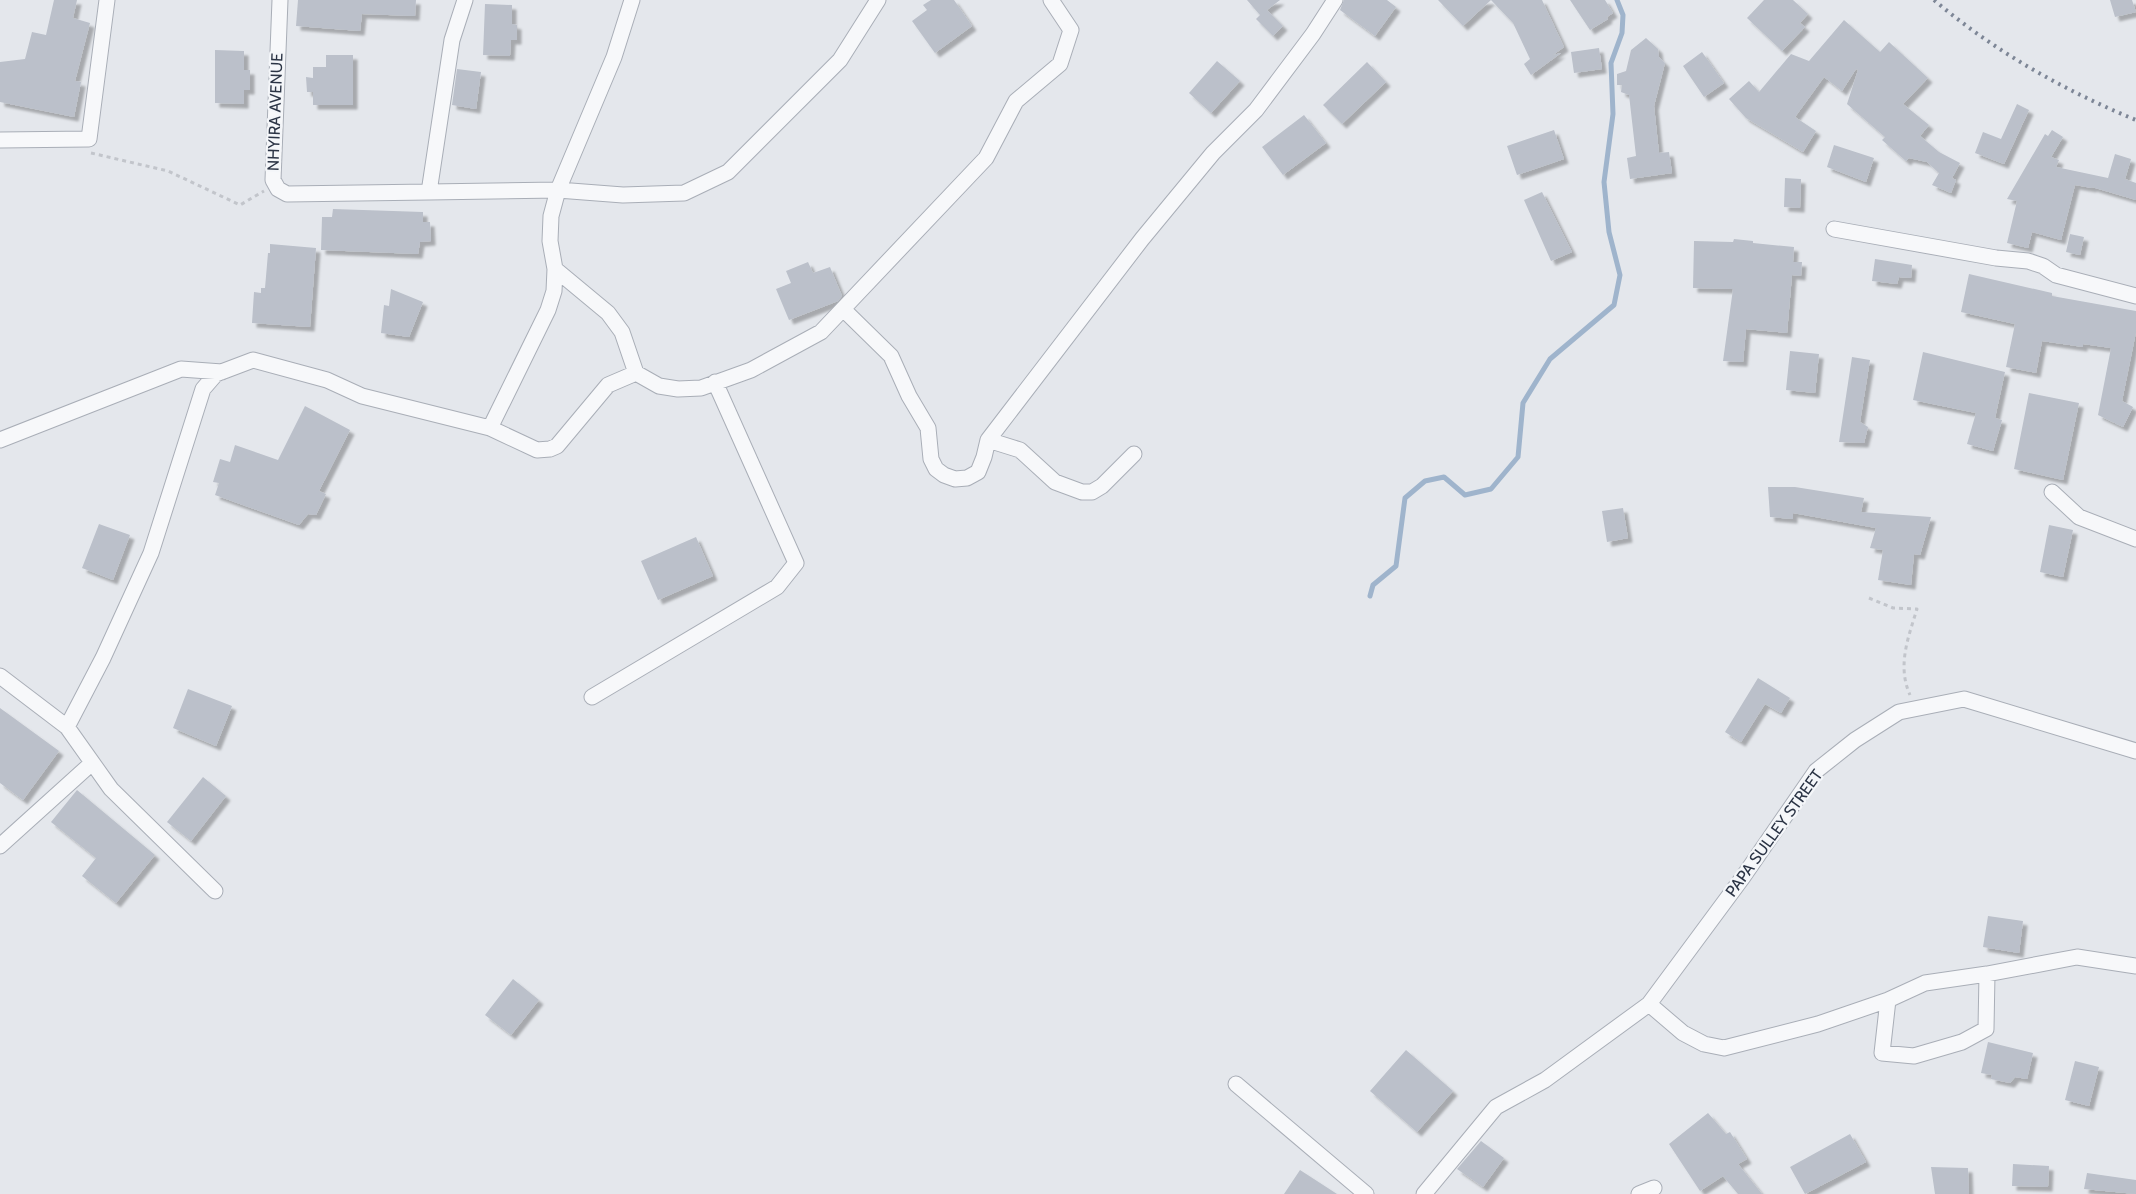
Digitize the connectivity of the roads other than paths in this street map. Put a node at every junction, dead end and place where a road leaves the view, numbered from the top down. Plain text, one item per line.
1 (107, 0) edge
2 (280, 0) edge
3 (465, 0) edge
4 (632, 0) edge
5 (878, 0) edge
6 (1051, 0) edge
7 (1335, 0) edge
8 (0, 140) edge
9 (558, 190) junction
10 (430, 192) junction
11 (1834, 229) dead end
12 (555, 269) junction
13 (2136, 296) edge
14 (843, 309) junction
15 (222, 372) junction
16 (636, 373) junction
17 (715, 382) junction
18 (490, 428) junction
19 (0, 440) edge
20 (988, 440) junction
21 (1134, 454) dead end
22 (2052, 492) dead end
23 (2136, 539) edge
24 (0, 676) edge
25 (592, 697) dead end
26 (67, 727) junction
27 (2136, 751) edge
28 (92, 763) junction
29 (0, 846) edge
30 (215, 891) dead end
31 (2136, 966) edge
32 (1987, 974) junction
33 (1888, 1000) junction
34 (1649, 1004) junction
35 (1236, 1084) dead end
36 (1654, 1188) dead end
37 (1366, 1194) edge
38 (1424, 1194) edge
39 (1639, 1194) edge

1 - 8 street
2 - 10 street, NHYIRA AVENUE
3 - 10 street
4 - 9 street
5 - 9 street, NHYIRA AVENUE
6 - 14 street
7 - 20 street
9 - 10 street, NHYIRA AVENUE
9 - 12 street
11 - 13 street
12 - 16 street
12 - 18 street
14 - 17 street
14 - 20 street
15 - 18 street
15 - 19 street
15 - 26 street
16 - 17 street
16 - 18 street
17 - 25 street
20 - 21 street
22 - 23 street
24 - 26 street
26 - 28 street
27 - 34 street, PAPA SULLEY STREET
28 - 29 street
28 - 30 street
31 - 32 street
32 - 33 street
32 - 33 street
33 - 34 street
34 - 38 street, PAPA SULLEY STREET
35 - 37 street
36 - 39 street

